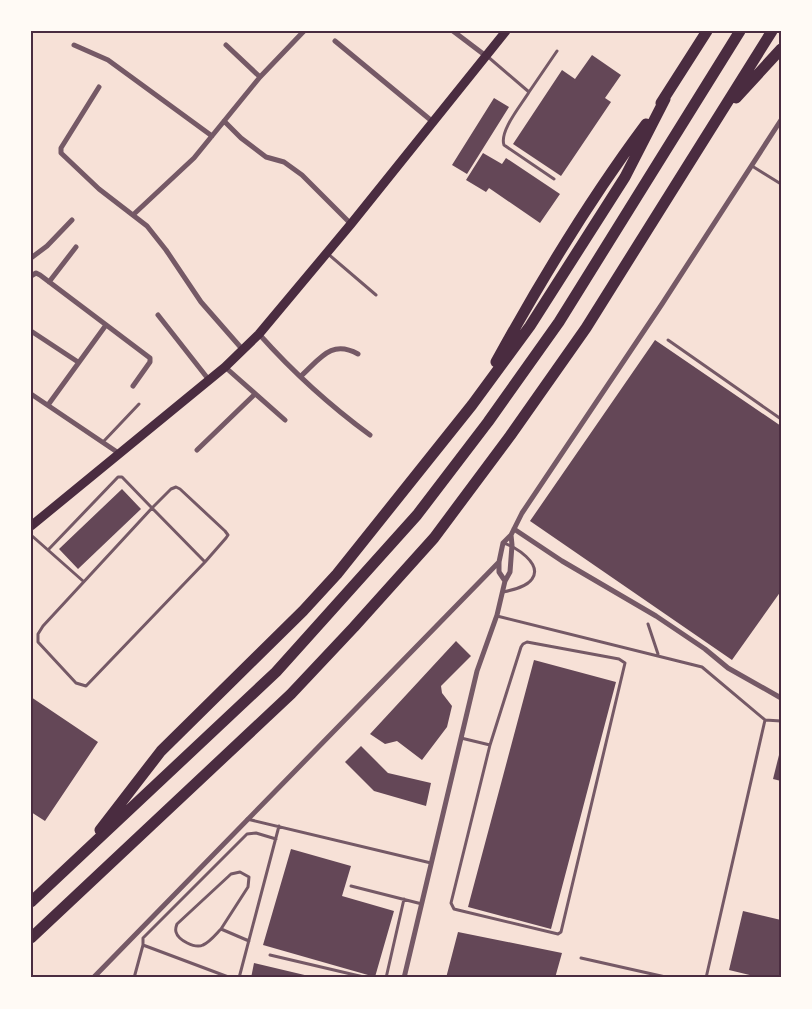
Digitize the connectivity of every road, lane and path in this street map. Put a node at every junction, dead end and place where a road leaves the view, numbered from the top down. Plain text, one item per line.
1 (304, 31) edge
2 (453, 31) edge
3 (506, 31) edge
4 (706, 31) edge
5 (740, 31) edge
6 (772, 31) edge
7 (335, 41) dead end
8 (74, 45) dead end
9 (226, 45) dead end
10 (781, 49) edge
11 (557, 51) dead end
12 (486, 56) junction
13 (260, 77) junction
14 (99, 87) dead end
15 (530, 92) junction
16 (716, 119) junction
17 (781, 120) edge
18 (224, 121) junction
19 (433, 122) junction
20 (212, 136) junction
21 (752, 166) junction
22 (554, 179) dead end
23 (781, 184) edge
24 (134, 214) junction
25 (72, 220) dead end
26 (351, 224) junction
27 (76, 247) dead end
28 (328, 253) junction
29 (31, 258) edge
30 (31, 276) edge
31 (49, 282) junction
32 (376, 295) dead end
33 (158, 315) dead end
34 (106, 324) junction
35 (31, 331) edge
36 (259, 334) junction
37 (668, 340) dead end
38 (243, 350) junction
39 (358, 354) dead end
40 (78, 362) junction
41 (225, 367) junction
42 (300, 376) junction
43 (209, 380) junction
44 (133, 386) dead end
45 (31, 394) edge
46 (255, 394) junction
47 (139, 404) dead end
48 (48, 405) junction
49 (781, 419) edge
50 (284, 420) dead end
51 (370, 435) dead end
52 (102, 442) junction
53 (197, 450) dead end
54 (120, 454) junction
55 (152, 508) junction
56 (31, 526) edge
57 (514, 529) junction
58 (31, 535) edge
59 (511, 535) junction
60 (503, 543) junction
61 (512, 545) junction
62 (48, 550) junction
63 (205, 562) junction
64 (499, 562) junction
65 (83, 581) junction
66 (505, 581) junction
67 (503, 592) junction
68 (496, 615) junction
69 (648, 624) dead end
70 (658, 655) junction
71 (781, 698) edge
72 (765, 720) junction
73 (781, 721) edge
74 (461, 738) junction
75 (490, 745) junction
76 (247, 819) junction
77 (280, 826) junction
78 (276, 840) junction
79 (79, 857) junction
80 (432, 863) junction
81 (351, 886) dead end
82 (404, 899) junction
83 (31, 902) edge
84 (422, 904) junction
85 (221, 929) junction
86 (31, 938) edge
87 (249, 942) junction
88 (143, 945) junction
89 (270, 955) dead end
90 (581, 958) dead end
91 (93, 978) edge
92 (134, 978) edge
93 (231, 978) edge
94 (239, 978) edge
95 (368, 978) edge
96 (386, 978) edge
97 (404, 978) edge
98 (670, 978) edge
99 (706, 978) edge

1 - 13 street
2 - 12 street
3 - 12 main road
4 - 79 highway
5 - 79 highway
6 - 16 highway
7 - 19 street
8 - 20 street
9 - 13 street
10 - 16 highway
11 - 15 lane
12 - 15 lane
12 - 19 main road
13 - 18 street
14 - 24 street
15 - 22 lane
16 - 86 highway
17 - 21 street
18 - 20 street
18 - 26 street
19 - 26 main road
20 - 24 street
21 - 23 lane
21 - 57 street
24 - 38 street
25 - 29 street
26 - 28 main road
27 - 31 street
28 - 32 lane
28 - 36 main road
30 - 31 street
31 - 34 street
33 - 43 street
34 - 40 street
34 - 44 street
35 - 40 street
36 - 38 main road
36 - 42 street
37 - 49 lane
38 - 41 main road
39 - 42 street
40 - 48 street
41 - 43 main road
41 - 46 street
42 - 51 street
43 - 54 main road
45 - 48 street
46 - 50 street
46 - 53 street
47 - 52 lane
48 - 52 street
52 - 54 street
54 - 56 main road
55 - 62 lane
55 - 63 lane
55 - 63 lane
55 - 65 lane
57 - 59 street
57 - 71 street
58 - 62 lane
59 - 60 street
59 - 61 street
60 - 61 lane
60 - 64 street
61 - 66 street
61 - 67 lane
62 - 65 lane
63 - 65 lane
64 - 66 street
64 - 76 street
66 - 67 street
67 - 68 street
68 - 70 lane
68 - 74 street
69 - 70 lane
70 - 72 lane
72 - 73 lane
72 - 99 lane
74 - 75 lane
74 - 80 street
75 - 75 lane
76 - 77 lane
76 - 91 street
77 - 78 lane
77 - 80 lane
78 - 87 lane
78 - 88 lane
79 - 83 highway
80 - 84 street
81 - 82 lane
82 - 84 lane
82 - 96 lane
84 - 97 street
85 - 85 lane
85 - 87 lane
87 - 94 lane
88 - 92 lane
88 - 93 lane
89 - 95 lane
90 - 98 lane

